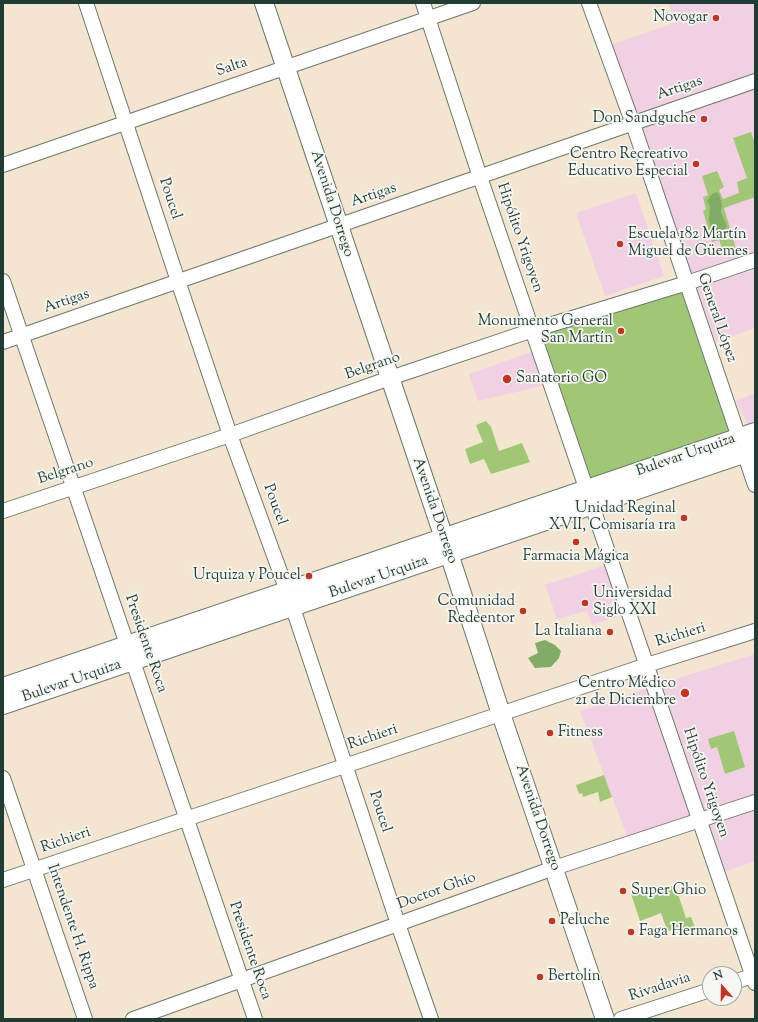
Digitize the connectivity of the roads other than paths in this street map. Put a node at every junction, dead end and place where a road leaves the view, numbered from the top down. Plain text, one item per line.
1 (86, 3) edge
2 (264, 3) edge
3 (423, 3) edge
4 (473, 3) edge
5 (589, 3) edge
6 (428, 18) junction
7 (286, 67) junction
8 (755, 81) edge
9 (126, 123) junction
10 (633, 124) junction
11 (3, 165) edge
12 (480, 177) junction
13 (339, 226) junction
14 (755, 260) edge
15 (3, 281) edge
16 (178, 281) junction
17 (687, 283) junction
18 (533, 330) junction
19 (22, 336) junction
20 (3, 342) edge
21 (390, 378) junction
22 (230, 435) junction
23 (748, 443) edge
24 (755, 485) edge
25 (74, 487) junction
26 (590, 497) junction
27 (3, 511) edge
28 (446, 546) junction
29 (290, 599) junction
30 (755, 631) edge
31 (130, 653) junction
32 (647, 665) junction
33 (3, 687) edge
34 (3, 705) edge
35 (501, 714) junction
36 (346, 765) junction
37 (3, 778) edge
38 (755, 802) edge
39 (186, 819) junction
40 (700, 821) junction
41 (554, 868) junction
42 (34, 870) junction
43 (3, 880) edge
44 (398, 924) junction
45 (754, 978) edge
46 (241, 979) junction
47 (742, 980) edge
48 (702, 993) edge
49 (85, 1019) edge
50 (133, 1019) edge
51 (255, 1019) edge
52 (431, 1019) edge
53 (605, 1019) edge
54 (622, 1019) edge

1 - 9 street, Poucel
2 - 7 main road, Avenida Dorrego
3 - 6 street, Hipólito Yrigoyen
4 - 6 street, Salta
5 - 10 street, General López
6 - 7 street, Salta
6 - 12 street, Hipólito Yrigoyen
7 - 9 street, Salta
7 - 13 main road, Avenida Dorrego
8 - 10 street, Artigas
9 - 11 street, Salta
9 - 16 street, Poucel
10 - 12 street, Artigas
10 - 17 street, General López
12 - 13 street, Artigas
12 - 18 street, Hipólito Yrigoyen
13 - 16 street, Artigas
13 - 21 main road, Avenida Dorrego
14 - 17 street, Belgrano
15 - 19 street, Presidente Roca
16 - 19 street, Artigas
16 - 22 street, Poucel
17 - 18 street, Belgrano
17 - 23 street, General López
18 - 21 street, Belgrano
18 - 26 street, Hipólito Yrigoyen
19 - 20 street, Artigas
19 - 25 street, Presidente Roca
21 - 22 street, Belgrano
21 - 28 main road, Avenida Dorrego
22 - 25 street, Belgrano
22 - 29 street, Poucel
23 - 24 street, General López
23 - 26 main road, Bulevar Urquiza
25 - 27 street, Belgrano
25 - 31 street, Presidente Roca
26 - 28 main road, Bulevar Urquiza
26 - 32 street, Hipólito Yrigoyen
28 - 29 main road, Bulevar Urquiza
28 - 35 main road, Avenida Dorrego
29 - 31 main road, Bulevar Urquiza
29 - 36 street, Poucel
30 - 32 street, Richieri
31 - 33 main road, Bulevar Urquiza
31 - 34 main road, Bulevar Urquiza
31 - 39 street, Presidente Roca
32 - 35 street, Richieri
32 - 40 street, Hipólito Yrigoyen
35 - 36 street, Richieri
35 - 41 main road, Avenida Dorrego
36 - 39 street, Richieri
36 - 44 street, Poucel
37 - 42 street, Intendente H. Rippa
38 - 40 street, Doctor Ghío
39 - 42 street, Richieri
39 - 46 street, Presidente Roca
40 - 41 street, Doctor Ghío
40 - 45 street, Hipólito Yrigoyen
41 - 44 street, Doctor Ghío
41 - 53 main road, Avenida Dorrego
42 - 43 street, Richieri
42 - 49 street, Intendente H. Rippa
44 - 46 street, Doctor Ghío
44 - 52 street, Poucel
45 - 47 street
46 - 50 street, Doctor Ghío
46 - 51 street, Presidente Roca
48 - 54 street, Rivadavia

